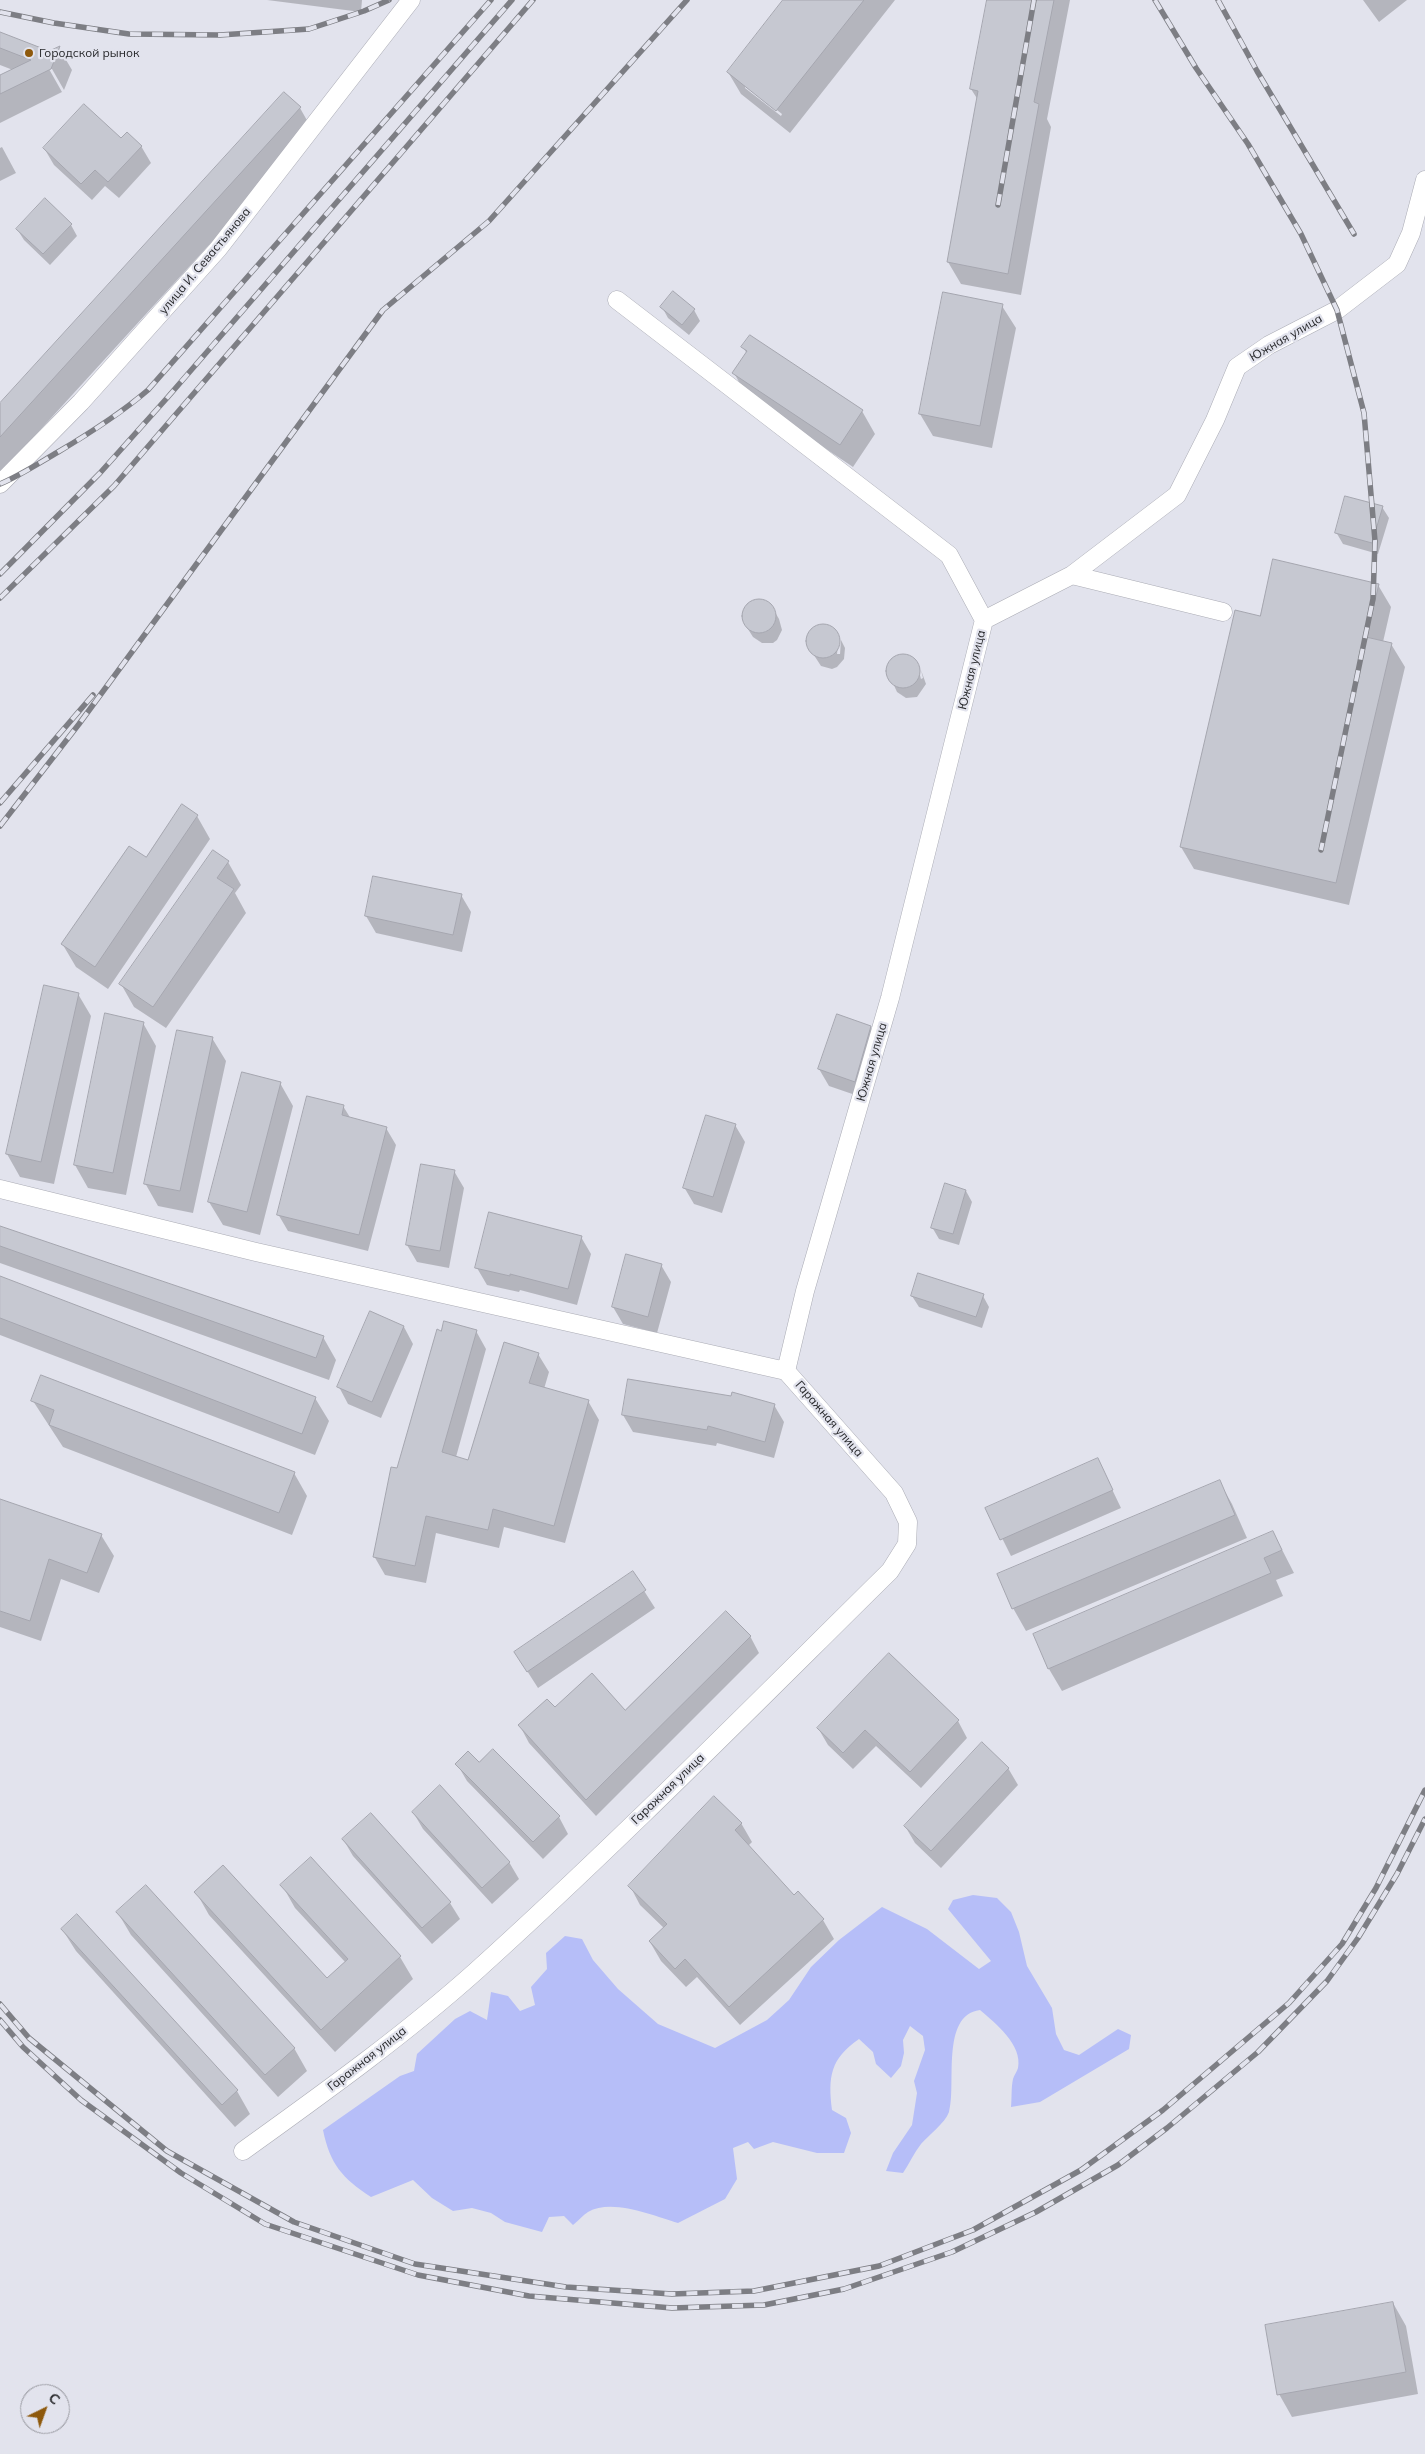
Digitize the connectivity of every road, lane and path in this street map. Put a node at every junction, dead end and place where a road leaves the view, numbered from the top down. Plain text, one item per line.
1 (411, 0) edge
2 (1425, 180) edge
3 (617, 300) dead end
4 (0, 484) edge
5 (1072, 575) junction
6 (1223, 612) dead end
7 (984, 620) junction
8 (0, 1189) edge
9 (786, 1371) junction
10 (243, 2151) dead end

1 - 4 street, улица И. Севастьянова
2 - 5 street, Южная улица
3 - 7 street
5 - 6 street
5 - 7 street, Южная улица
7 - 9 street, Южная улица
8 - 9 street
9 - 10 street, Гаражная улица

